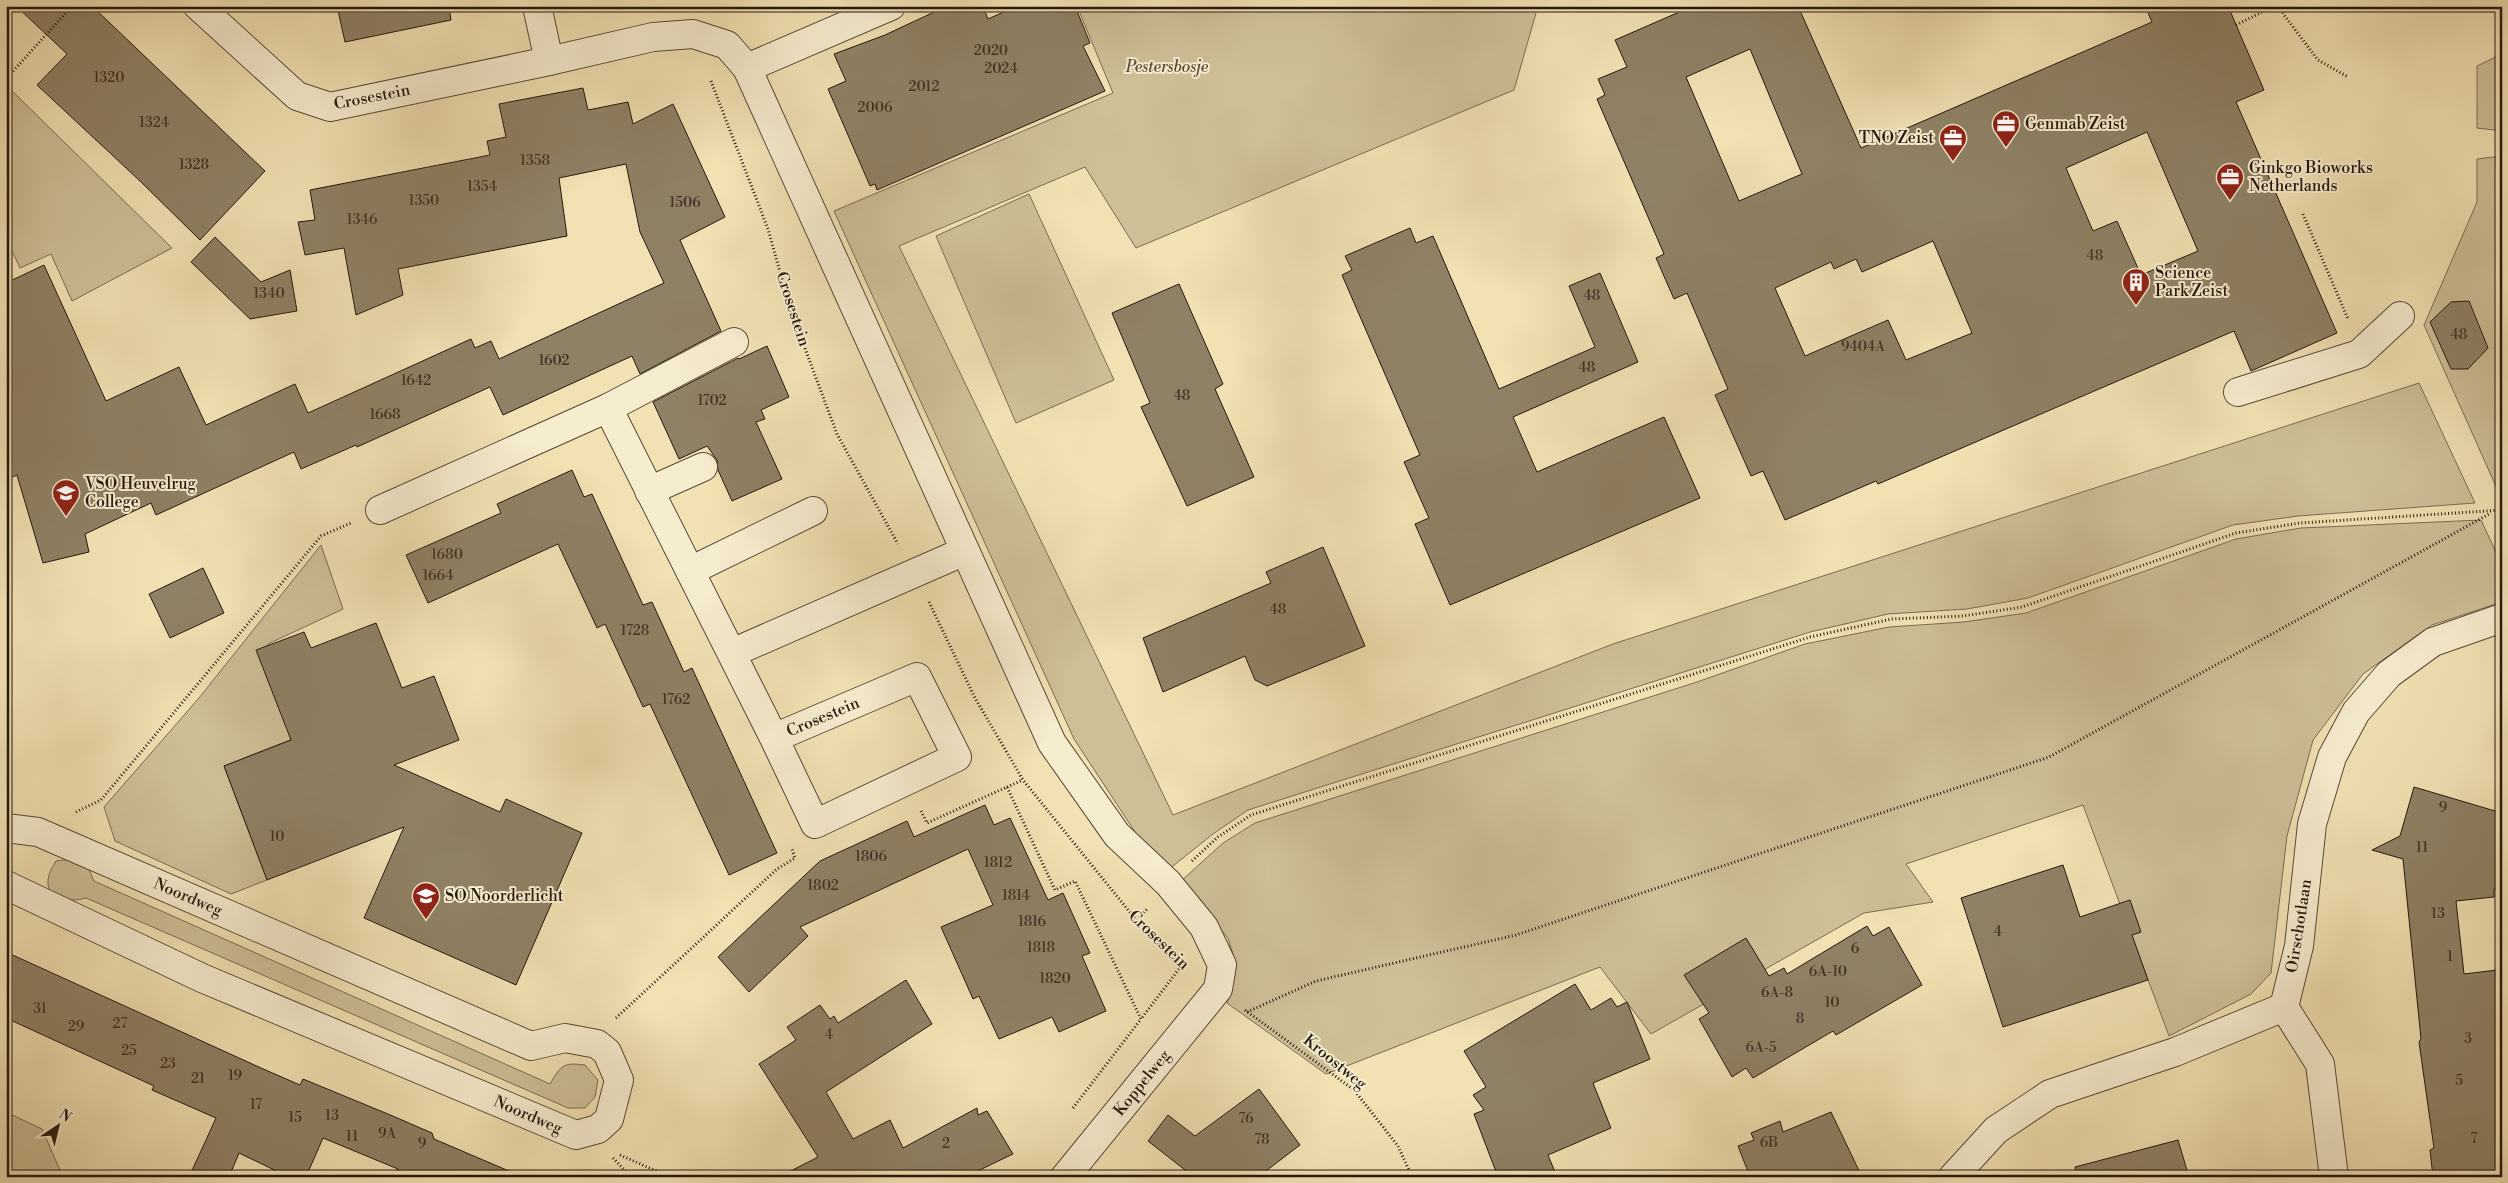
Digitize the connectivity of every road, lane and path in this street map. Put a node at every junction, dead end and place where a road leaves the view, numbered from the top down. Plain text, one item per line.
1 (72, 6) edge
2 (198, 6) edge
3 (537, 6) edge
4 (891, 6) edge
5 (2274, 6) edge
6 (2280, 6) edge
7 (2236, 25) dead end
8 (693, 34) junction
9 (549, 61) junction
10 (747, 68) junction
11 (2348, 78) dead end
12 (6, 79) edge
13 (2303, 214) dead end
14 (2400, 316) dead end
15 (734, 342) dead end
16 (2362, 351) junction
17 (2238, 392) dead end
18 (608, 408) junction
19 (703, 467) dead end
20 (649, 491) junction
21 (380, 510) joint
22 (2502, 510) edge
23 (813, 511) dead end
24 (2494, 511) junction
25 (965, 551) junction
26 (690, 571) junction
27 (915, 573) junction
28 (2502, 618) edge
29 (732, 653) junction
30 (774, 738) junction
31 (1023, 780) junction
32 (1007, 787) junction
33 (918, 804) dead end
34 (6, 828) edge
35 (38, 832) junction
36 (788, 840) dead end
37 (804, 854) dead end
38 (795, 858) junction
39 (1168, 883) junction
40 (6, 885) edge
41 (1137, 921) junction
42 (1182, 965) junction
43 (1218, 989) junction
44 (2284, 1007) junction
45 (1247, 1012) junction
46 (1141, 1018) junction
47 (614, 1020) dead end
48 (1073, 1108) dead end
49 (576, 1135) junction
50 (602, 1147) junction
51 (631, 1177) edge
52 (670, 1177) edge
53 (1065, 1177) edge
54 (1412, 1177) edge
55 (1953, 1177) edge
56 (2334, 1177) edge

1 - 12 path
2 - 9 street, Crosestein
3 - 9 street
4 - 10 street
5 - 7 path
6 - 11 path
8 - 9 street, Crosestein
8 - 10 street, Crosestein
8 - 27 path, Crosestein
10 - 25 street, Crosestein
13 - 16 path
14 - 16 street
15 - 18 street
16 - 17 street
18 - 20 street, Crosestein
18 - 21 street
19 - 20 street
20 - 26 street, Crosestein
21 - 35 path
22 - 24 path
23 - 26 street
24 - 39 path
24 - 45 path
25 - 27 street
25 - 39 street, Crosestein
26 - 29 street, Crosestein
27 - 29 street
27 - 31 path, Crosestein
28 - 44 street, Oirschotlaan
29 - 30 street, Crosestein
30 - 30 street, Crosestein
31 - 32 path
31 - 41 path, Crosestein
32 - 33 path
32 - 46 path
34 - 35 street, Noordweg
35 - 49 street, Noordweg
36 - 38 path
37 - 38 path
38 - 47 path
39 - 41 path
39 - 43 street, Crosestein
40 - 49 street, Noordweg
41 - 42 path, Crosestein
42 - 43 path, Crosestein
42 - 46 path
43 - 45 path, Kroostweg
43 - 53 street, Koppelweg
44 - 55 street
44 - 56 street
45 - 54 path, Kroostweg
46 - 48 path
49 - 50 path
50 - 51 path
50 - 52 path

